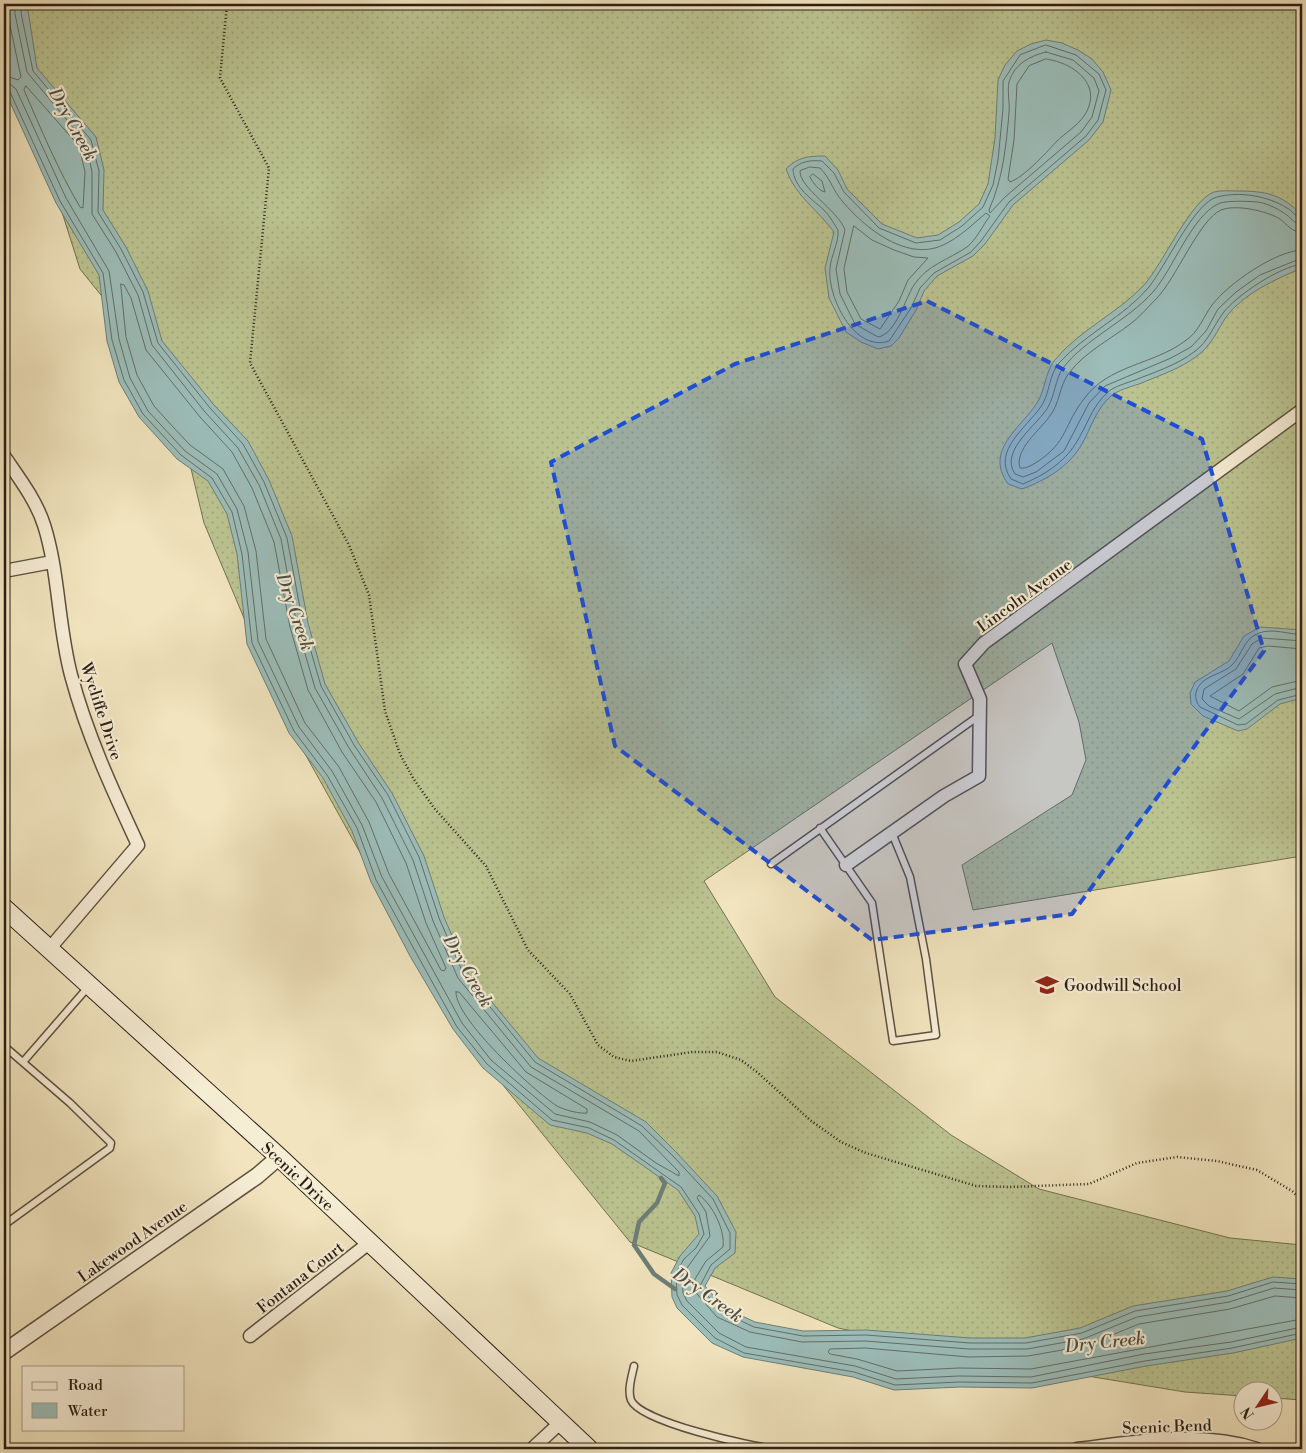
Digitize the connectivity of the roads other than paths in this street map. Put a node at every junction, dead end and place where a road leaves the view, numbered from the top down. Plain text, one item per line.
1 (1302, 410) edge
2 (4, 456) edge
3 (52, 562) junction
4 (4, 571) edge
5 (980, 715) junction
6 (820, 828) junction
7 (892, 833) junction
8 (771, 864) dead end
9 (846, 865) junction
10 (4, 908) edge
11 (50, 948) junction
12 (90, 985) junction
13 (4, 1046) edge
14 (23, 1062) junction
15 (279, 1157) junction
16 (4, 1225) edge
17 (369, 1243) junction
18 (250, 1336) dead end
19 (4, 1352) edge
20 (634, 1366) dead end
21 (560, 1423) junction
22 (532, 1449) edge
23 (589, 1449) edge
24 (775, 1449) edge
25 (1077, 1449) edge
26 (1258, 1449) edge

1 - 5 street, Lincoln Avenue
2 - 3 street, Wycliffe Drive
3 - 4 street
3 - 11 street, Wycliffe Drive
5 - 6 lane
5 - 7 street, Lincoln Avenue
6 - 8 lane
6 - 9 lane
7 - 9 street, Lincoln Avenue
7 - 9 lane
10 - 11 main road, Scenic Drive
11 - 12 main road, Scenic Drive
12 - 14 lane
12 - 15 main road, Scenic Drive
13 - 14 lane
14 - 16 lane
15 - 17 main road, Scenic Drive
15 - 19 street, Lakewood Avenue
17 - 18 street, Fontana Court
17 - 21 main road, Scenic Drive
20 - 24 lane
21 - 22 street
21 - 23 main road, Scenic Drive
25 - 26 street, Scenic Bend

